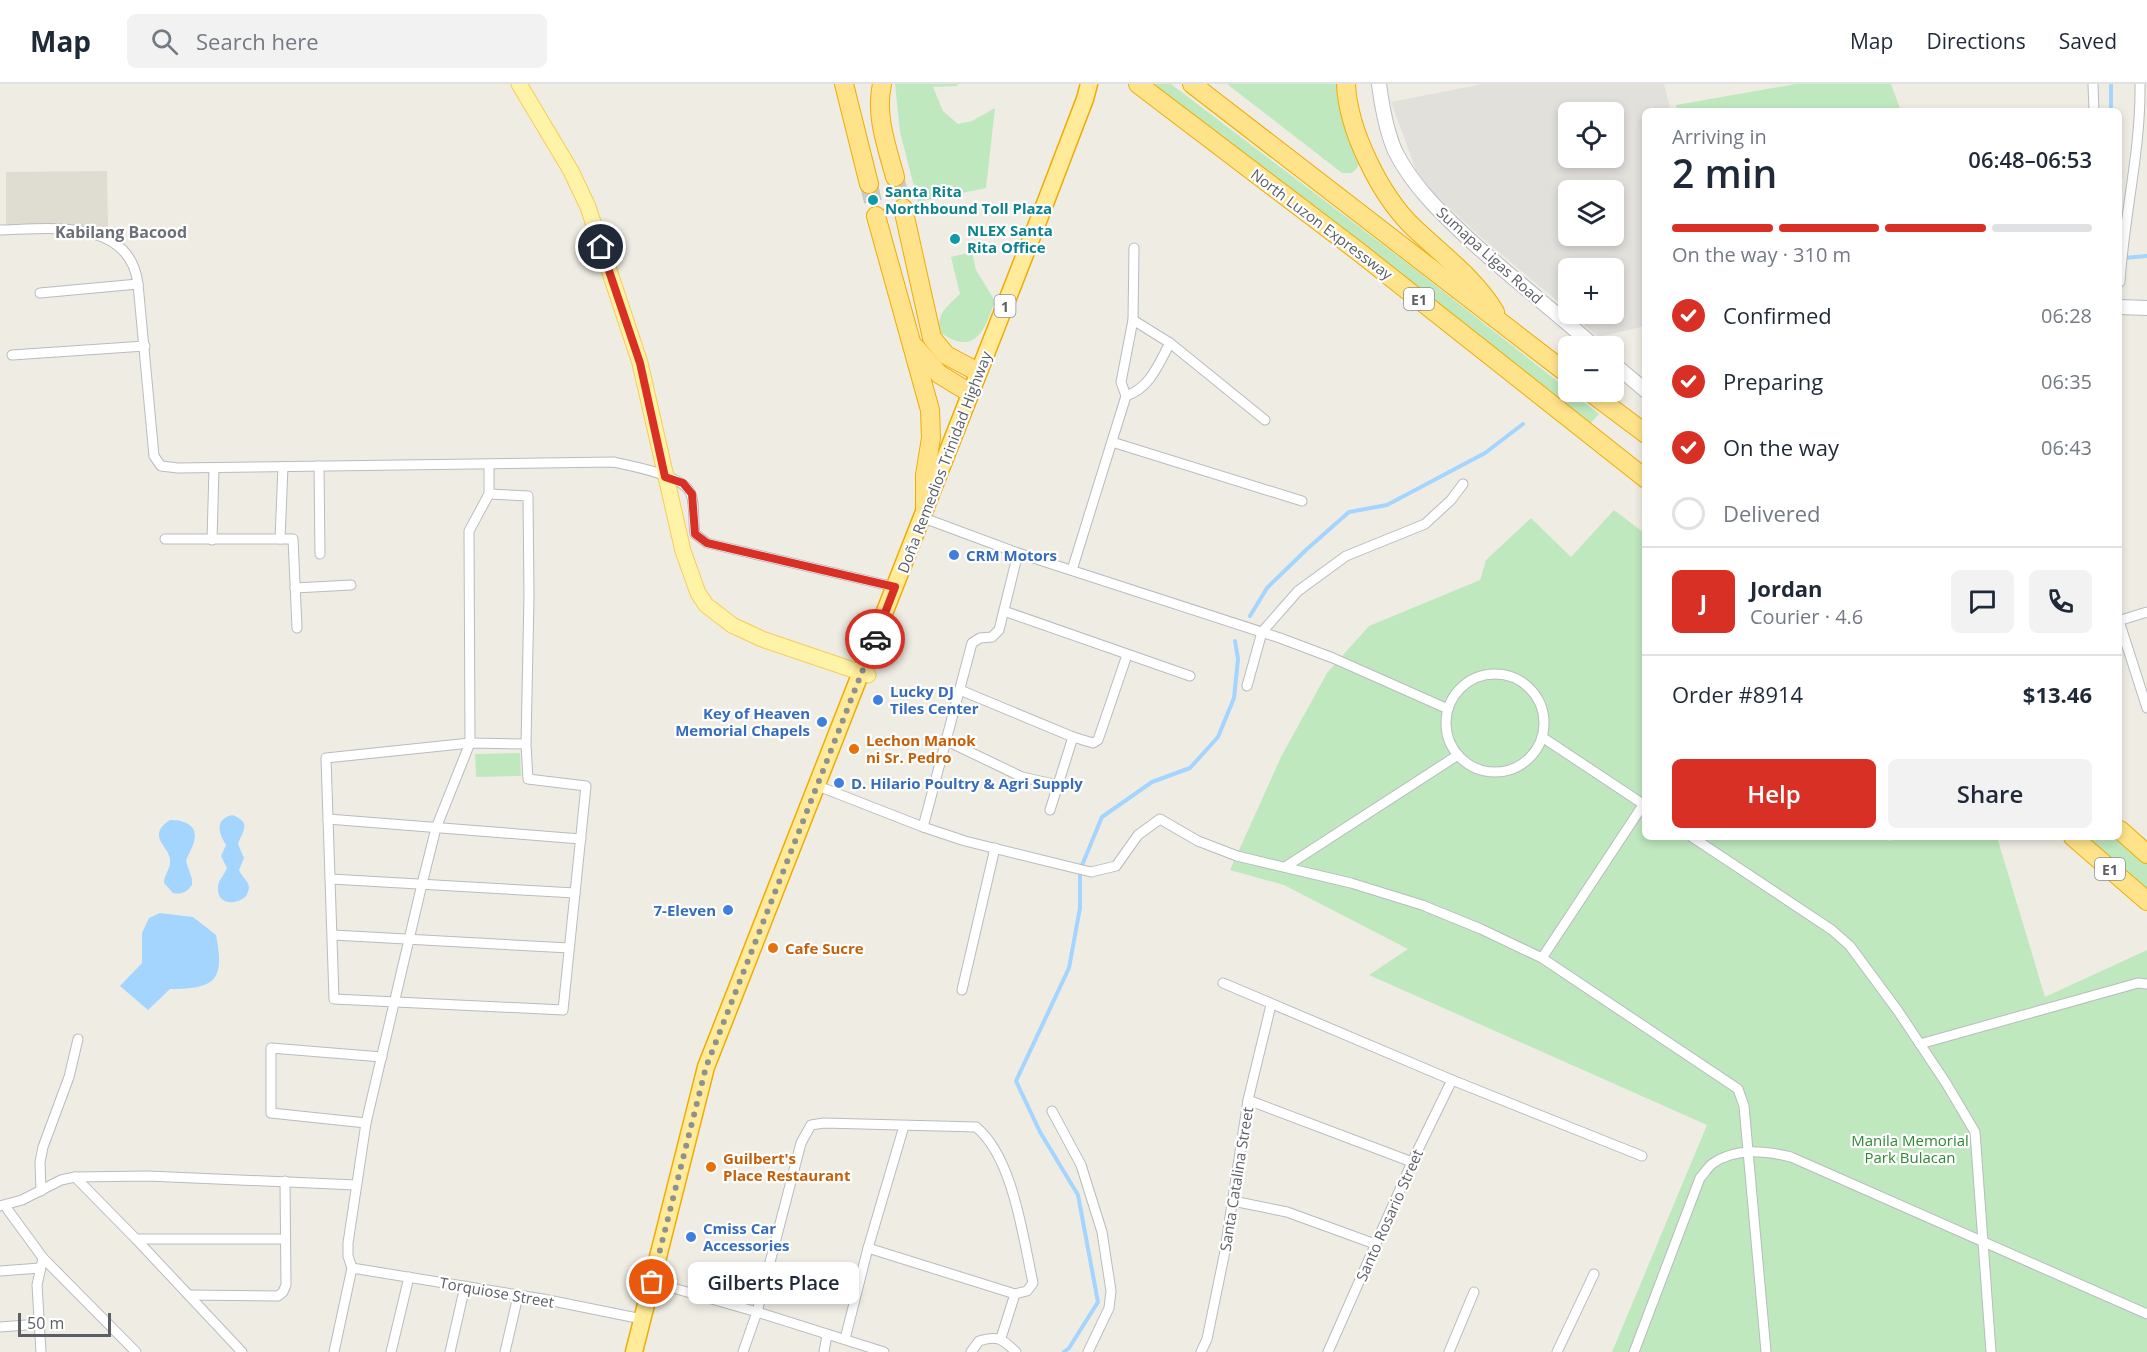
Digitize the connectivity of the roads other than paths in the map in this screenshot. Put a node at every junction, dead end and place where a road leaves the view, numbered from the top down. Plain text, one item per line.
1 (519, 84) edge
2 (844, 84) edge
3 (882, 84) edge
4 (1138, 84) edge
5 (1192, 84) edge
6 (1346, 84) edge
7 (1379, 84) edge
8 (2093, 84) edge
9 (2140, 84) edge
10 (1087, 92) edge
11 (2094, 108) edge
12 (895, 177) tunnel mouth
13 (869, 184) tunnel mouth
14 (903, 208) tunnel mouth
15 (876, 216) tunnel mouth
16 (0, 230) edge
17 (2122, 245) edge
18 (1134, 248) dead end
19 (138, 284) junction
20 (40, 293) dead end
21 (2122, 307) edge
22 (2147, 308) edge
23 (1133, 320) junction
24 (1500, 322) junction
25 (1582, 336) edge
26 (912, 343) junction
27 (1170, 343) junction
28 (144, 346) junction
29 (12, 356) dead end
30 (1558, 367) edge
31 (978, 372) junction
32 (1624, 372) edge
33 (1642, 388) edge
34 (970, 393) junction
35 (1126, 396) junction
36 (1603, 402) edge
37 (1265, 420) dead end
38 (1642, 431) edge
39 (1112, 442) junction
40 (489, 464) junction
41 (319, 466) junction
42 (283, 467) junction
43 (214, 468) junction
44 (1642, 476) edge
45 (665, 477) junction
46 (1462, 484) dead end
47 (489, 494) junction
48 (1302, 501) dead end
49 (923, 512) junction
50 (165, 539) dead end
51 (280, 539) junction
52 (212, 540) junction
53 (1018, 553) junction
54 (320, 554) dead end
55 (1072, 570) junction
56 (351, 585) dead end
57 (895, 587) junction
58 (295, 588) junction
59 (1004, 611) junction
60 (2147, 612) edge
61 (2122, 620) edge
62 (297, 628) dead end
63 (2122, 630) edge
64 (1262, 632) junction
65 (1127, 654) junction
66 (868, 675) dead end
67 (1190, 676) dead end
68 (1247, 686) dead end
69 (960, 690) junction
70 (2147, 708) edge
71 (1448, 709) junction
72 (1072, 737) junction
73 (1542, 737) junction
74 (947, 741) junction
75 (470, 743) junction
76 (526, 744) junction
77 (1458, 755) junction
78 (1058, 785) junction
79 (818, 786) junction
80 (1642, 804) edge
81 (1642, 808) edge
82 (1050, 810) dead end
83 (328, 819) junction
84 (923, 827) junction
85 (436, 828) junction
86 (2122, 832) edge
87 (581, 839) junction
88 (1696, 840) edge
89 (2076, 840) edge
90 (995, 848) junction
91 (2147, 854) edge
92 (1285, 867) junction
93 (331, 879) junction
94 (422, 884) junction
95 (575, 893) junction
96 (2147, 901) edge
97 (333, 935) junction
98 (410, 940) junction
99 (569, 948) junction
100 (1542, 958) junction
101 (1223, 983) dead end
102 (2147, 984) edge
103 (962, 990) dead end
104 (395, 1003) junction
105 (1271, 1005) junction
106 (78, 1039) dead end
107 (1920, 1044) junction
108 (382, 1057) junction
109 (1452, 1080) junction
110 (1248, 1100) junction
111 (1052, 1111) dead end
112 (366, 1123) junction
113 (904, 1126) junction
114 (1748, 1152) junction
115 (1642, 1156) dead end
116 (1412, 1162) junction
117 (75, 1177) junction
118 (285, 1181) junction
119 (356, 1185) junction
120 (41, 1191) junction
121 (1233, 1201) junction
122 (3, 1206) edge
123 (136, 1239) junction
124 (285, 1239) junction
125 (1982, 1241) junction
126 (1375, 1244) junction
127 (868, 1248) junction
128 (43, 1258) junction
129 (40, 1268) junction
130 (352, 1268) junction
131 (0, 1271) edge
132 (1594, 1274) dead end
133 (409, 1276) junction
134 (652, 1282) junction
135 (465, 1286) junction
136 (1474, 1292) dead end
137 (1015, 1294) junction
138 (189, 1295) junction
139 (518, 1296) junction
140 (757, 1311) junction
141 (2147, 1314) edge
142 (642, 1319) junction
143 (39, 1324) junction
144 (0, 1327) edge
145 (827, 1335) junction
146 (1001, 1338) junction
147 (844, 1340) junction
148 (41, 1352) edge
149 (136, 1352) edge
150 (242, 1352) edge
151 (334, 1352) edge
152 (391, 1352) edge
153 (450, 1352) edge
154 (505, 1352) edge
155 (634, 1352) edge
156 (743, 1352) edge
157 (824, 1352) edge
158 (884, 1352) edge
159 (971, 1352) edge
160 (1016, 1352) edge
161 (1088, 1352) edge
162 (1201, 1352) edge
163 (1328, 1352) edge
164 (1449, 1352) edge
165 (1557, 1352) edge
166 (1634, 1352) edge
167 (1766, 1352) edge
168 (1991, 1352) edge

1 - 45 main road
2 - 13 highway
3 - 12 highway
4 - 44 highway, North Luzon Expressway / E1
5 - 24 highway, North Luzon Expressway / E1
6 - 24 highway
7 - 25 main road, Sumapa Ligas Road
8 - 11 street
9 - 17 street
10 - 31 highway, Doña Remedios Trinidad Highway / 1
14 - 31 highway
15 - 26 highway
16 - 19 street
18 - 23 street
19 - 20 street
19 - 28 street
21 - 22 main road
23 - 27 street
23 - 35 street
24 - 30 highway, North Luzon Expressway / E1
26 - 34 highway
26 - 49 highway
27 - 35 street
27 - 37 street
28 - 29 street
28 - 43 street
31 - 34 highway, Doña Remedios Trinidad Highway / 1
32 - 33 main road
34 - 49 highway, Doña Remedios Trinidad Highway / 1
35 - 39 street
36 - 38 highway
39 - 48 street
39 - 55 street
40 - 41 street
40 - 45 street
40 - 47 street
41 - 42 street
41 - 54 street
42 - 43 street
42 - 51 street
43 - 52 street
45 - 57 street
45 - 66 main road
46 - 64 street
47 - 75 street
47 - 76 street
49 - 53 street
49 - 57 highway, Doña Remedios Trinidad Highway / 1
50 - 52 street
51 - 52 street
51 - 58 street
53 - 55 street
53 - 59 street
55 - 64 street
56 - 58 street
57 - 79 highway, Doña Remedios Trinidad Highway / 1
58 - 62 street
59 - 65 street
59 - 69 street
60 - 61 street
63 - 70 street
64 - 68 street
64 - 71 street
65 - 67 street
65 - 72 street
69 - 72 street
69 - 74 street
71 - 73 street
71 - 77 street
72 - 78 street
73 - 77 street
73 - 80 street
74 - 78 street
74 - 84 street
75 - 76 street
75 - 83 street
75 - 85 street
76 - 87 street
77 - 92 street
78 - 82 street
79 - 84 street
79 - 134 highway, Doña Remedios Trinidad Highway / 1
81 - 100 street
83 - 85 street
83 - 93 street
84 - 90 street
85 - 87 street
85 - 94 street
86 - 91 highway, E1
87 - 95 street
88 - 107 street
89 - 96 highway, E1
90 - 92 street
90 - 103 street
92 - 100 street
93 - 94 street
93 - 97 street
94 - 95 street
94 - 98 street
95 - 99 street
97 - 98 street
97 - 104 street
98 - 99 street
98 - 104 street
99 - 104 street
100 - 114 street
101 - 105 street
102 - 107 street
104 - 108 street
105 - 109 street
105 - 110 street, Santa Catalina Street
106 - 120 street
107 - 125 street
108 - 112 street
108 - 112 street
109 - 115 street
109 - 116 street, Santo Rosario Street
110 - 116 street
110 - 121 street, Santa Catalina Street
111 - 161 street
112 - 119 street
113 - 127 street
113 - 137 street
113 - 140 street
114 - 125 street
114 - 166 street
114 - 167 street
116 - 126 street, Santo Rosario Street
117 - 118 street
117 - 120 street
117 - 123 street
118 - 119 street
118 - 124 street
119 - 130 street
120 - 122 street
121 - 126 street
121 - 162 street, Santa Catalina Street
122 - 128 street
123 - 124 street
123 - 138 street
124 - 138 street
125 - 141 street
125 - 168 street
126 - 163 street, Santo Rosario Street
127 - 137 street
127 - 147 street
128 - 129 street
128 - 149 street
129 - 131 street
129 - 143 street
130 - 133 street, Torquiose Street
130 - 151 street
132 - 165 street
133 - 135 street, Torquiose Street
133 - 152 street
134 - 140 street
134 - 142 highway, Doña Remedios Trinidad Highway / 1
135 - 139 street, Torquiose Street
135 - 153 street
136 - 164 street
137 - 146 street
138 - 150 street
139 - 142 street, Torquiose Street
139 - 154 street
140 - 145 street
140 - 156 street
142 - 155 highway, Doña Remedios Trinidad Highway / 1
143 - 144 street
143 - 148 street
145 - 147 street
145 - 157 street
146 - 159 street
146 - 160 street
147 - 158 street

